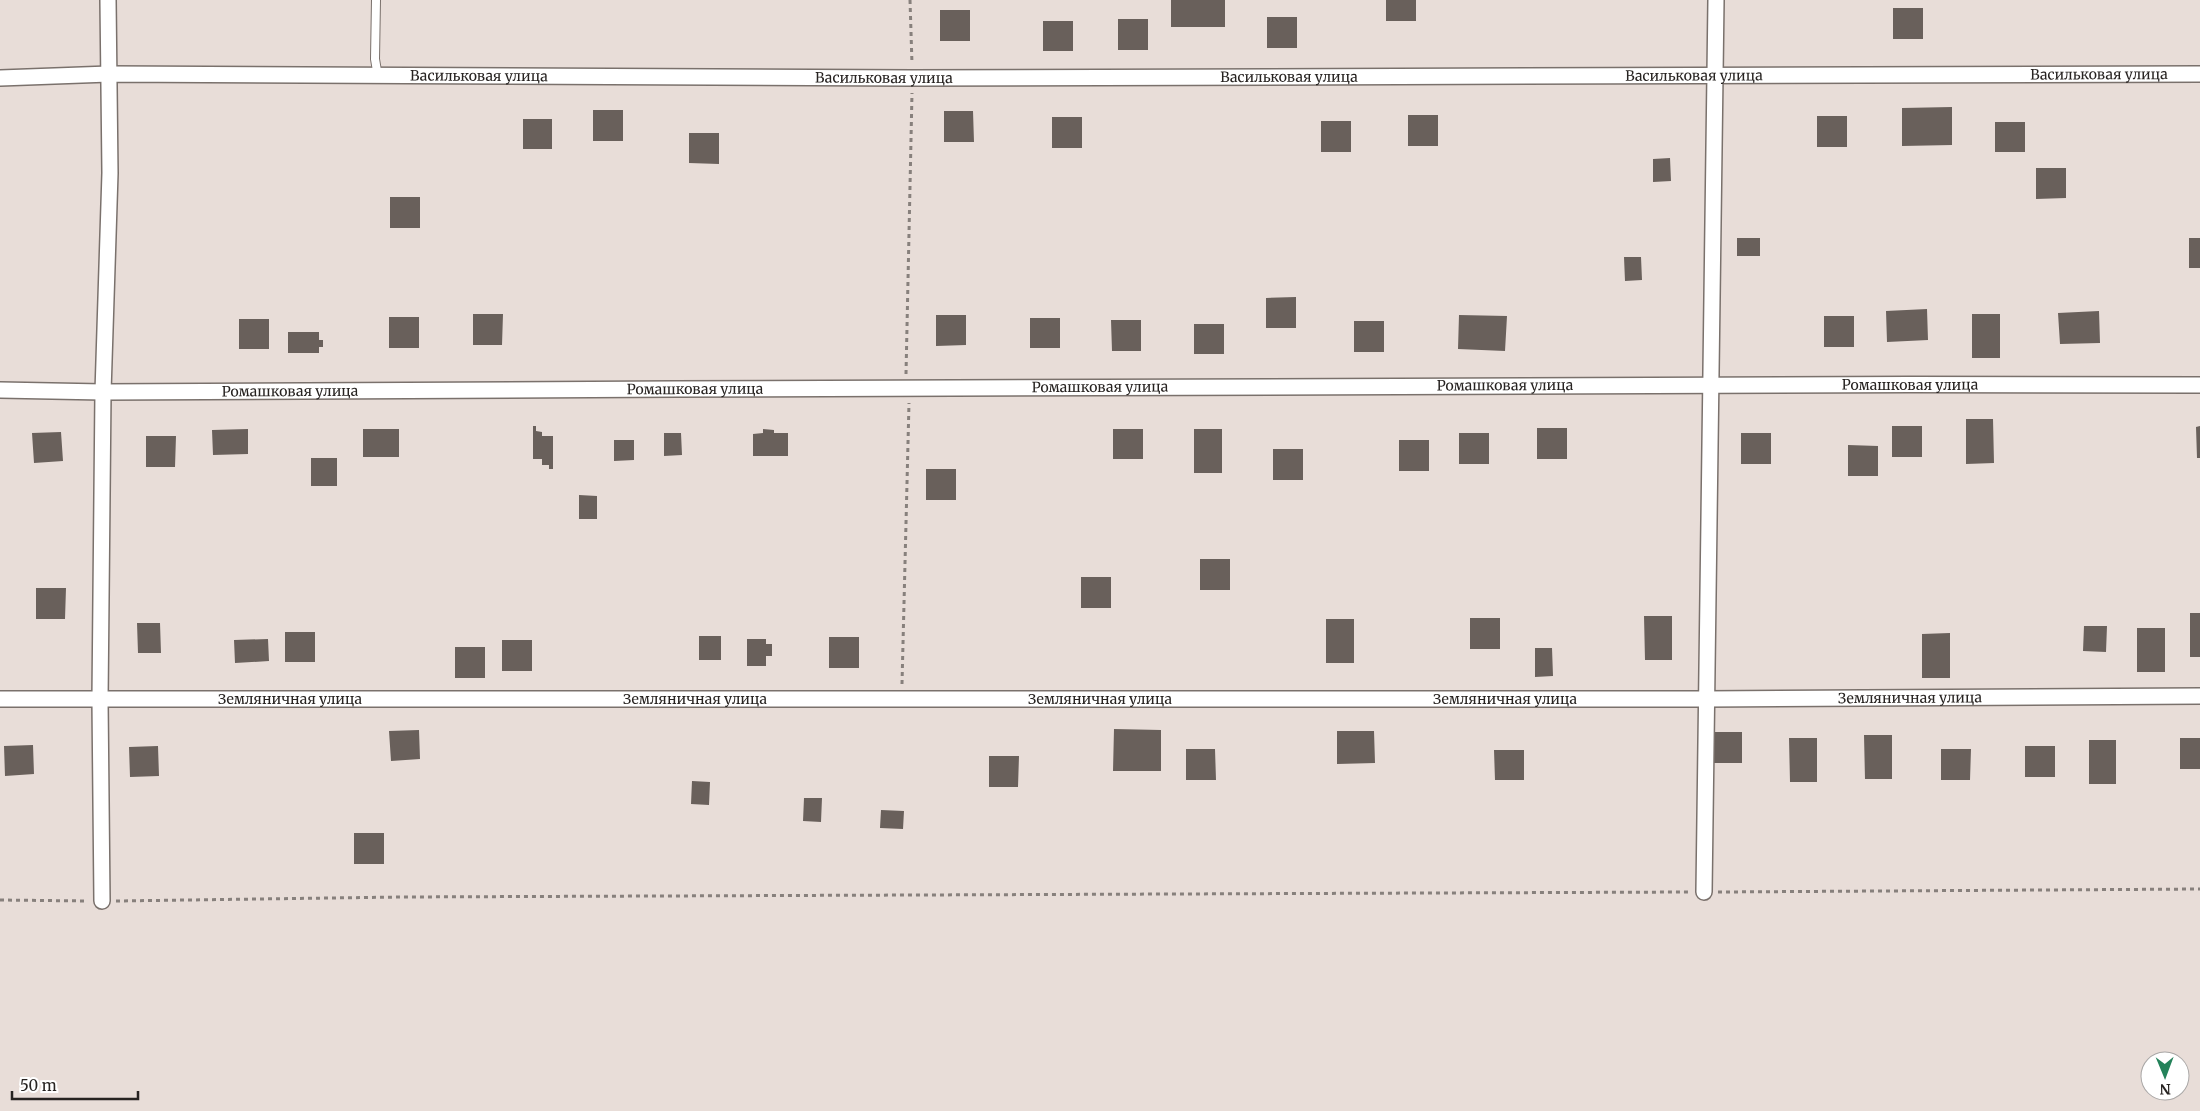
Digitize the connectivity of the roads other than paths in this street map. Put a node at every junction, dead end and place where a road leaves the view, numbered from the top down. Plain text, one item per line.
1 (108, 0) edge
2 (376, 0) edge
3 (1716, 0) edge
4 (108, 74) junction
5 (1716, 74) junction
6 (2200, 74) edge
7 (378, 77) junction
8 (0, 78) edge
9 (1711, 384) junction
10 (2200, 385) edge
11 (0, 390) edge
12 (103, 392) junction
13 (2200, 696) edge
14 (0, 699) edge
15 (1706, 699) junction
16 (100, 700) junction
17 (1704, 892) road end
18 (102, 901) road end

1 - 4 street
2 - 7 lane
3 - 5 street
4 - 7 street, Васильковая улица
4 - 8 street, Васильковая улица
4 - 12 street
5 - 6 street, Васильковая улица
5 - 7 street, Васильковая улица
5 - 9 street
9 - 10 street, Ромашковая улица
9 - 12 street, Ромашковая улица
9 - 15 street
11 - 12 street, Ромашковая улица
12 - 16 street
13 - 15 street, Земляничная улица
14 - 16 street, Земляничная улица
15 - 16 street, Земляничная улица
15 - 17 street
16 - 18 street

